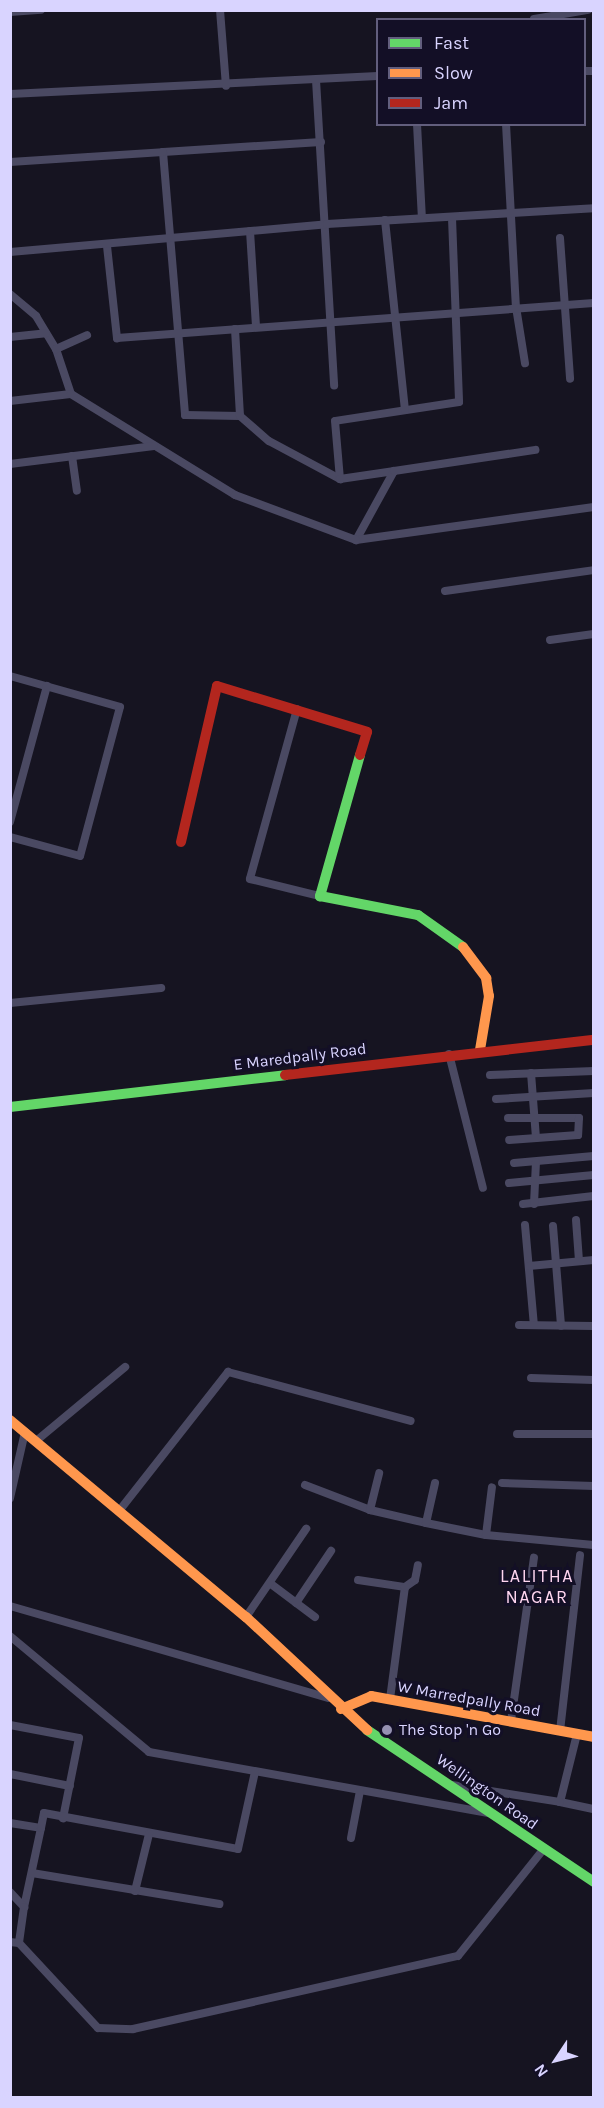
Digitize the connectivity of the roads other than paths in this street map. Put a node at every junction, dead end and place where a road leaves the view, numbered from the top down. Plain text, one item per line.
1 (41, 10) edge
2 (220, 10) edge
3 (588, 10) edge
4 (10, 12) edge
5 (533, 16) edge
6 (376, 76) edge
7 (316, 80) junction
8 (226, 86) junction
9 (10, 93) edge
10 (417, 126) edge
11 (506, 126) edge
12 (321, 142) junction
13 (163, 152) junction
14 (10, 162) edge
15 (594, 208) edge
16 (513, 215) junction
17 (422, 218) junction
18 (452, 218) junction
19 (385, 220) junction
20 (327, 224) junction
21 (250, 231) junction
22 (560, 238) dead end
23 (171, 239) junction
24 (107, 246) junction
25 (10, 252) edge
26 (10, 294) edge
27 (594, 303) edge
28 (568, 304) junction
29 (516, 307) junction
30 (456, 312) junction
31 (396, 314) junction
32 (333, 322) junction
33 (256, 327) junction
34 (235, 329) junction
35 (46, 333) junction
36 (181, 334) junction
37 (87, 335) dead end
38 (10, 337) edge
39 (57, 349) junction
40 (525, 363) dead end
41 (570, 379) dead end
42 (334, 385) dead end
43 (71, 394) junction
44 (10, 401) edge
45 (405, 410) junction
46 (240, 416) junction
47 (154, 446) junction
48 (535, 450) dead end
49 (72, 456) junction
50 (10, 465) edge
51 (394, 471) junction
52 (340, 479) junction
53 (77, 491) dead end
54 (594, 507) edge
55 (356, 540) junction
56 (594, 570) edge
57 (445, 591) dead end
58 (594, 634) edge
59 (550, 640) dead end
60 (10, 676) edge
61 (47, 687) junction
62 (297, 709) junction
63 (10, 822) edge
64 (10, 837) edge
65 (181, 842) dead end
66 (320, 896) junction
67 (161, 987) dead end
68 (10, 1003) edge
69 (594, 1040) edge
70 (480, 1050) junction
71 (449, 1054) junction
72 (594, 1071) edge
73 (531, 1073) junction
74 (490, 1075) dead end
75 (594, 1093) edge
76 (534, 1096) junction
77 (496, 1099) dead end
78 (10, 1107) edge
79 (536, 1116) junction
80 (507, 1118) dead end
81 (536, 1138) junction
82 (509, 1140) dead end
83 (594, 1156) edge
84 (536, 1162) junction
85 (514, 1163) dead end
86 (594, 1175) edge
87 (537, 1180) junction
88 (509, 1183) dead end
89 (483, 1188) dead end
90 (594, 1196) edge
91 (523, 1204) dead end
92 (534, 1204) junction
93 (576, 1220) dead end
94 (525, 1225) dead end
95 (553, 1226) dead end
96 (594, 1260) edge
97 (579, 1261) junction
98 (556, 1263) junction
99 (529, 1266) junction
100 (519, 1325) dead end
101 (534, 1325) junction
102 (561, 1326) junction
103 (594, 1326) edge
104 (125, 1367) dead end
105 (531, 1378) dead end
106 (594, 1380) edge
107 (10, 1419) edge
108 (411, 1421) dead end
109 (26, 1432) junction
110 (517, 1434) dead end
111 (594, 1434) edge
112 (36, 1441) junction
113 (379, 1473) dead end
114 (435, 1483) dead end
115 (502, 1483) dead end
116 (305, 1485) dead end
117 (594, 1486) edge
118 (492, 1487) dead end
119 (10, 1498) edge
120 (119, 1510) junction
121 (370, 1510) junction
122 (426, 1523) junction
123 (306, 1528) dead end
124 (486, 1535) junction
125 (594, 1545) edge
126 (331, 1551) dead end
127 (580, 1555) dead end
128 (534, 1558) dead end
129 (418, 1565) dead end
130 (358, 1580) dead end
131 (271, 1584) junction
132 (405, 1587) junction
133 (296, 1603) junction
134 (10, 1606) edge
135 (246, 1617) junction
136 (315, 1617) dead end
137 (10, 1636) edge
138 (328, 1698) junction
139 (390, 1699) junction
140 (341, 1709) junction
141 (511, 1721) junction
142 (10, 1725) edge
143 (560, 1731) junction
144 (577, 1734) junction
145 (594, 1737) edge
146 (255, 1772) junction
147 (10, 1774) edge
148 (452, 1785) junction
149 (70, 1786) junction
150 (360, 1791) junction
151 (560, 1802) junction
152 (594, 1809) edge
153 (492, 1814) junction
154 (63, 1818) junction
155 (10, 1823) edge
156 (41, 1828) junction
157 (149, 1834) junction
158 (351, 1838) dead end
159 (543, 1850) junction
160 (32, 1873) junction
161 (594, 1882) edge
162 (135, 1891) junction
163 (10, 1892) edge
164 (219, 1904) dead end
165 (24, 1907) junction
166 (15, 1942) edge

1 - 4 street
2 - 8 street
3 - 5 street
6 - 7 street
7 - 8 street
7 - 12 street
8 - 9 street
10 - 17 street
11 - 16 street
12 - 13 street
12 - 20 street
13 - 14 street
13 - 23 street
15 - 16 street
16 - 18 street
16 - 29 street
17 - 18 street
17 - 19 street
18 - 30 street
19 - 20 street
19 - 31 street
20 - 21 street
20 - 32 street
21 - 23 street
21 - 33 street
22 - 28 street
23 - 24 street
23 - 36 street
24 - 25 street
24 - 36 street
26 - 35 street
27 - 28 street
28 - 29 street
28 - 41 street
29 - 30 street
29 - 40 street
30 - 31 street
30 - 45 street
31 - 32 street
31 - 45 street
32 - 33 street
32 - 42 street
33 - 34 street
34 - 36 street
34 - 46 street
35 - 38 street
35 - 39 street
36 - 46 street
37 - 39 street
39 - 43 street
43 - 44 street
43 - 47 street
45 - 52 street
46 - 52 street
47 - 49 street
47 - 55 street
48 - 51 street
49 - 50 street
49 - 53 street
51 - 52 street
51 - 55 street
54 - 55 street
56 - 57 street
58 - 59 street
60 - 61 street
61 - 63 street
61 - 64 street
62 - 65 main road
62 - 66 main road
62 - 66 street
66 - 70 main road
67 - 68 street
69 - 70 main road, E Maredpally Road
70 - 71 main road, E Maredpally Road
71 - 78 main road, E Maredpally Road
71 - 89 street
72 - 73 street
73 - 74 street
73 - 76 street
75 - 76 street
76 - 77 street
76 - 79 street
79 - 80 street
79 - 81 street
79 - 81 street
81 - 82 street
83 - 84 street
84 - 85 street
84 - 87 street
86 - 87 street
87 - 88 street
87 - 92 street
90 - 92 street
91 - 92 street
93 - 97 street
94 - 99 street
95 - 98 street
96 - 97 street
97 - 98 street
98 - 99 street
98 - 102 street
99 - 101 street
100 - 101 street
101 - 102 street
102 - 103 street
104 - 112 street
105 - 106 street
107 - 109 main road, Wellington Road
108 - 120 street
109 - 112 main road, Wellington Road
109 - 119 street
110 - 111 street
112 - 120 main road, Wellington Road
113 - 121 street
114 - 122 street
115 - 117 street
116 - 121 street
118 - 124 street
120 - 135 main road, Wellington Road
121 - 122 street
122 - 124 street
123 - 131 street
124 - 125 street
126 - 133 street
127 - 143 street
128 - 141 street
129 - 132 street
130 - 132 street
131 - 133 street
131 - 135 street
132 - 139 street
133 - 136 street
134 - 138 street
135 - 138 main road, Wellington Road
137 - 146 street
138 - 140 main road, Wellington Road
139 - 140 main road, W Marredpally Road
139 - 141 main road, W Marredpally Road
140 - 148 main road, Wellington Road
141 - 143 main road, W Marredpally Road
142 - 149 street
143 - 144 main road, W Marredpally Road
144 - 145 main road, W Marredpally Road
144 - 151 street
146 - 150 street
146 - 157 street
147 - 149 street
148 - 151 street
148 - 153 main road, Wellington Road
149 - 154 street
150 - 153 street
150 - 158 street
151 - 152 street
153 - 159 main road, Wellington Road
154 - 156 street
154 - 157 street
155 - 156 street
156 - 160 street
157 - 162 street
159 - 161 main road, Wellington Road
159 - 166 street
160 - 162 street
160 - 165 street
162 - 164 street
163 - 165 street
165 - 166 street

